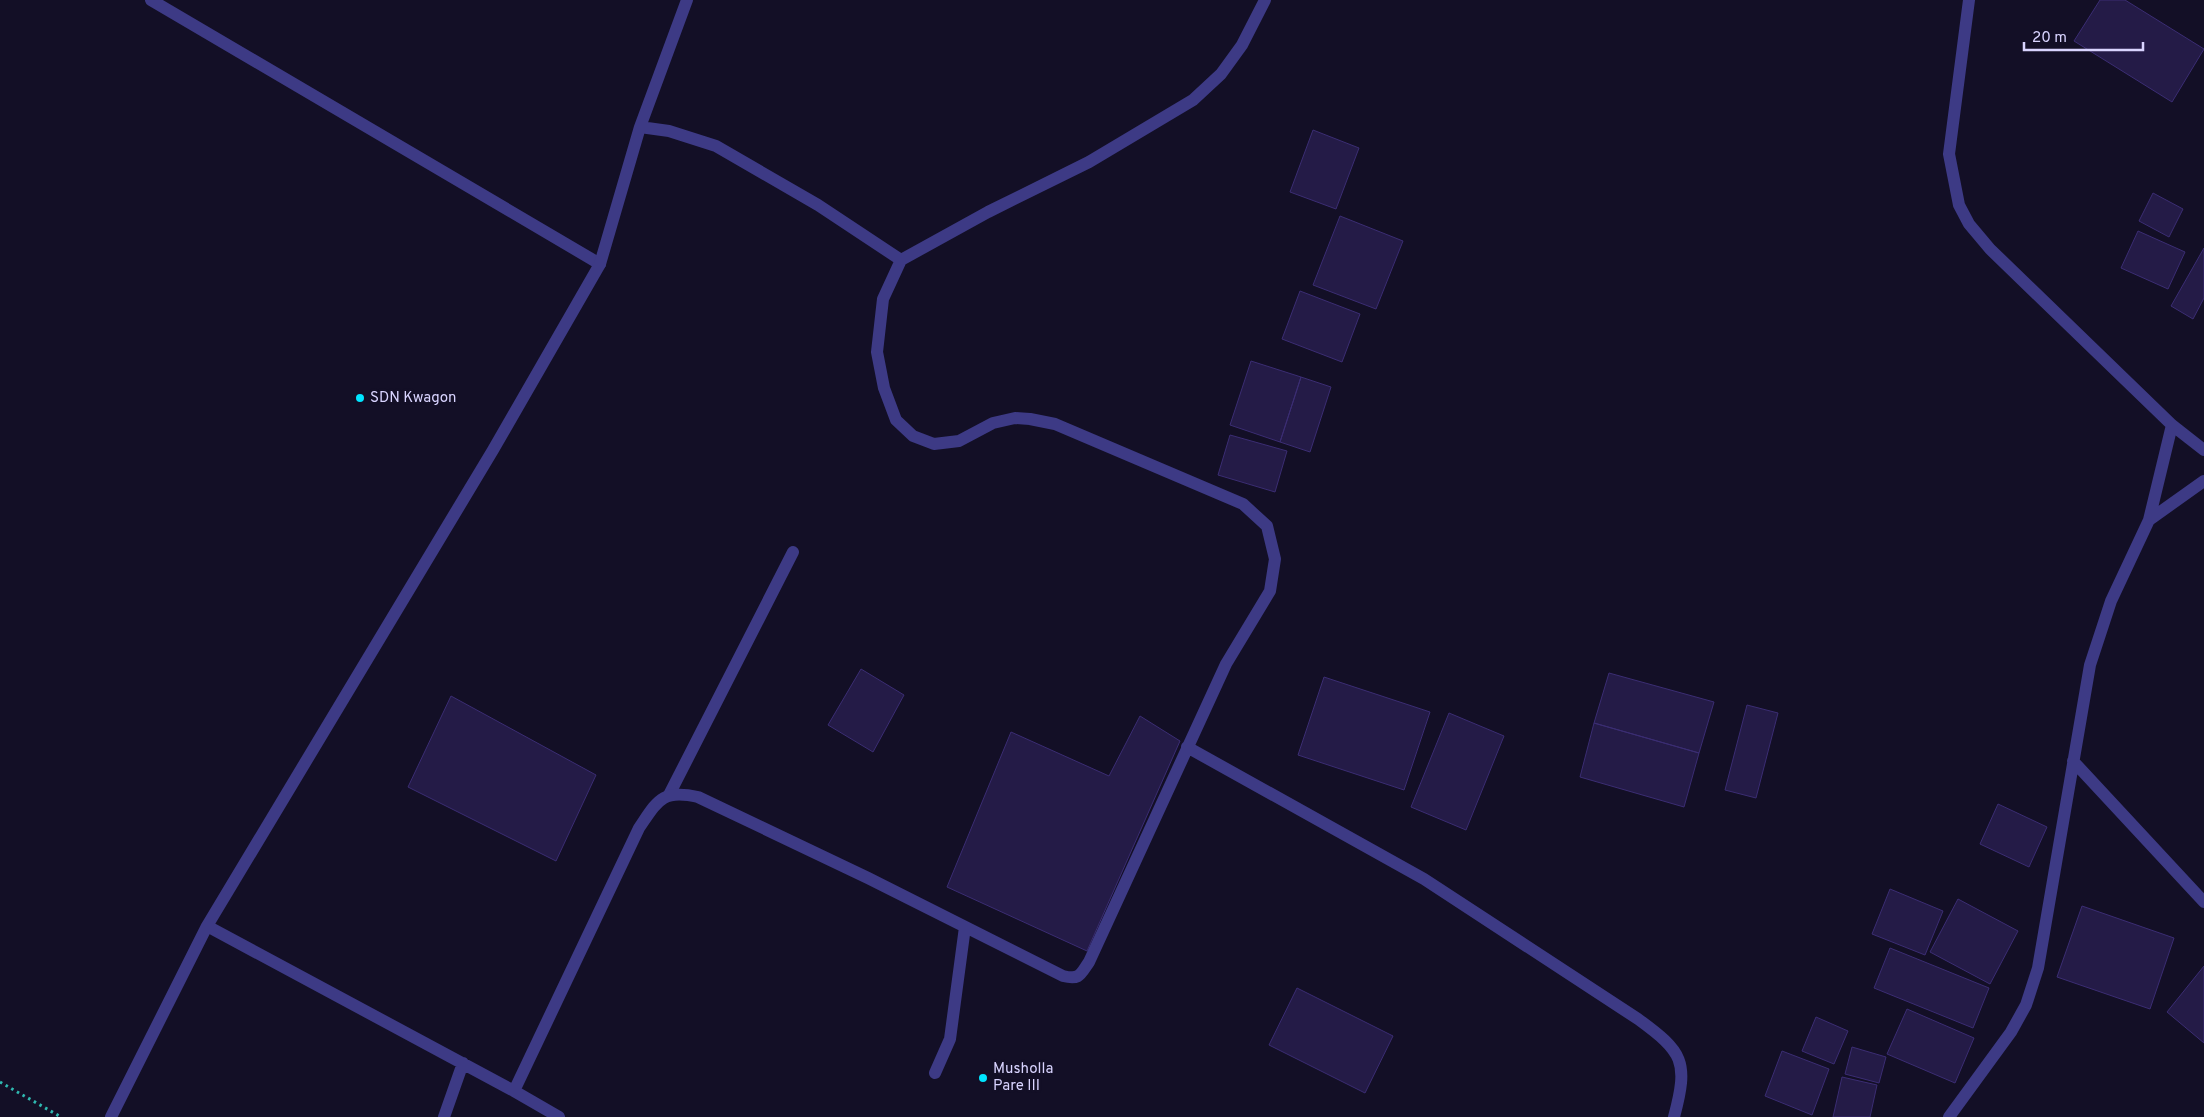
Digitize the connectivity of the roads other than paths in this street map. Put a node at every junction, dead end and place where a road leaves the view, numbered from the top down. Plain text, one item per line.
1 (151, 0) edge
2 (687, 0) edge
3 (1265, 0) edge
4 (1969, 0) edge
5 (640, 127) junction
6 (901, 260) junction
7 (600, 264) junction
8 (2172, 425) junction
9 (2204, 450) edge
10 (2204, 481) edge
11 (2149, 520) junction
12 (793, 552) dead end
13 (1187, 747) junction
14 (2073, 761) junction
15 (669, 795) junction
16 (2204, 902) edge
17 (207, 926) junction
18 (965, 927) junction
19 (463, 1064) junction
20 (935, 1073) dead end
21 (514, 1091) junction
22 (111, 1117) edge
23 (444, 1117) edge
24 (560, 1117) edge
25 (1674, 1117) edge
26 (1949, 1117) edge

1 - 7 street
2 - 5 street
3 - 6 street
4 - 8 street
5 - 6 street
5 - 7 street
6 - 13 street
7 - 17 street
8 - 9 street
8 - 11 street
10 - 11 street
11 - 14 street
12 - 15 street
13 - 18 street
13 - 25 street
14 - 16 street
14 - 26 street
15 - 18 street
15 - 21 street
17 - 19 street
17 - 22 street
18 - 20 street
19 - 21 street
19 - 23 street
21 - 24 street

